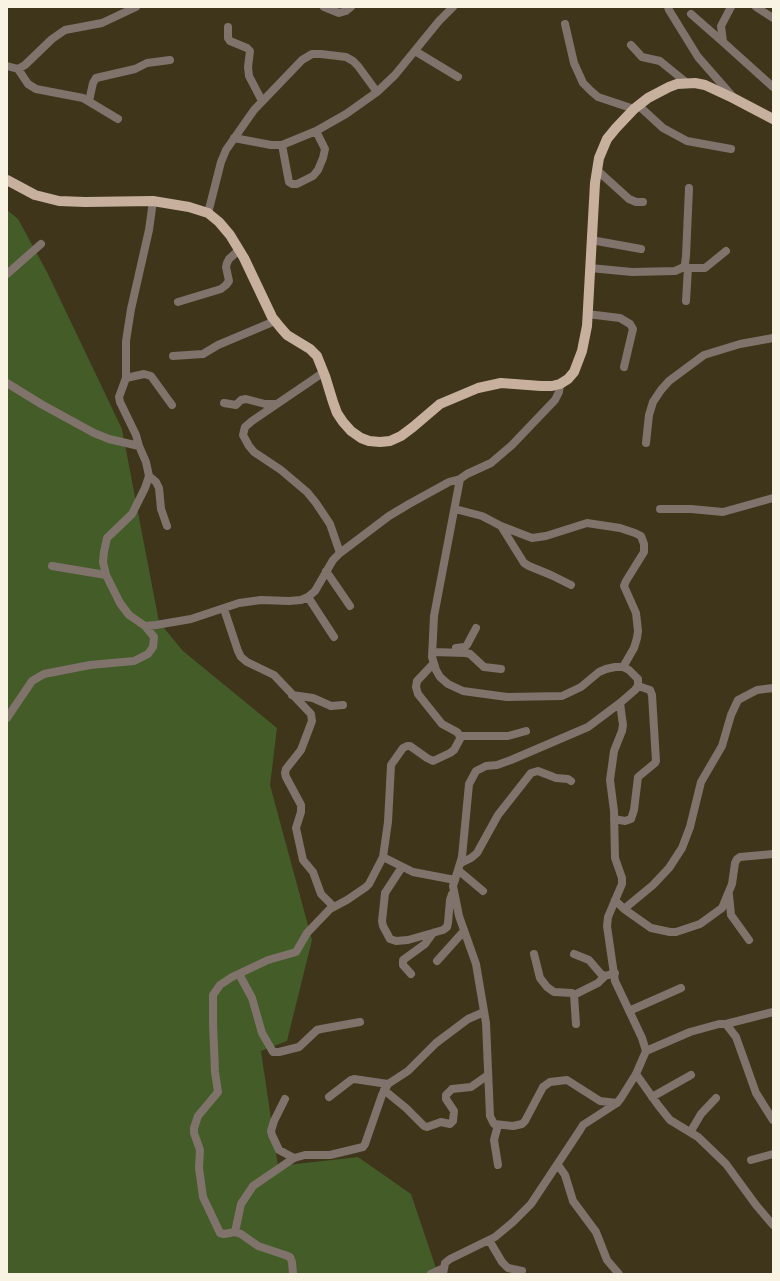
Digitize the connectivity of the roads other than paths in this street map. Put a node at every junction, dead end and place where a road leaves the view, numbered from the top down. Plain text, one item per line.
1 (136, 7) edge
2 (324, 7) edge
3 (351, 7) edge
4 (453, 7) edge
5 (731, 7) edge
6 (756, 7) edge
7 (667, 8) edge
8 (691, 14) dead end
9 (773, 18) edge
10 (565, 24) dead end
11 (228, 27) dead end
12 (723, 42) junction
13 (631, 45) dead end
14 (414, 51) junction
15 (170, 60) dead end
16 (7, 66) edge
17 (18, 69) junction
18 (458, 77) dead end
19 (687, 83) junction
20 (773, 88) edge
21 (376, 92) junction
22 (733, 98) junction
23 (89, 101) junction
24 (262, 101) junction
25 (637, 108) junction
26 (118, 119) dead end
27 (773, 119) edge
28 (316, 131) junction
29 (234, 138) junction
30 (282, 145) junction
31 (731, 149) dead end
32 (597, 170) junction
33 (7, 180) edge
34 (689, 188) dead end
35 (153, 201) junction
36 (643, 202) dead end
37 (208, 213) junction
38 (592, 240) junction
39 (40, 244) dead end
40 (641, 249) dead end
41 (239, 250) junction
42 (726, 250) dead end
43 (590, 268) junction
44 (685, 268) junction
45 (8, 273) edge
46 (686, 301) dead end
47 (178, 302) dead end
48 (587, 314) junction
49 (275, 321) junction
50 (773, 338) edge
51 (173, 356) dead end
52 (624, 367) dead end
53 (324, 372) junction
54 (126, 378) junction
55 (7, 383) edge
56 (560, 384) junction
57 (224, 403) dead end
58 (276, 404) junction
59 (172, 405) dead end
60 (646, 442) dead end
61 (139, 446) junction
62 (149, 476) junction
63 (460, 479) junction
64 (773, 498) edge
65 (455, 509) junction
66 (660, 509) dead end
67 (167, 526) dead end
68 (501, 526) junction
69 (340, 552) junction
70 (52, 566) dead end
71 (326, 571) junction
72 (106, 574) junction
73 (571, 585) dead end
74 (308, 597) junction
75 (350, 606) dead end
76 (224, 609) junction
77 (145, 626) junction
78 (476, 628) dead end
79 (334, 637) dead end
80 (433, 652) junction
81 (447, 652) junction
82 (433, 664) junction
83 (623, 667) junction
84 (501, 669) dead end
85 (638, 686) junction
86 (773, 688) edge
87 (292, 695) junction
88 (620, 703) junction
89 (343, 705) dead end
90 (7, 718) edge
91 (526, 731) dead end
92 (460, 736) junction
93 (571, 781) dead end
94 (614, 819) junction
95 (773, 854) edge
96 (383, 857) junction
97 (402, 867) junction
98 (460, 867) junction
99 (455, 880) junction
100 (484, 891) dead end
101 (453, 892) junction
102 (729, 892) junction
103 (615, 900) junction
104 (333, 906) junction
105 (722, 908) junction
106 (624, 909) junction
107 (730, 912) junction
108 (464, 931) junction
109 (433, 933) junction
110 (749, 940) dead end
111 (534, 954) dead end
112 (574, 954) dead end
113 (437, 961) dead end
114 (614, 973) junction
115 (239, 974) junction
116 (411, 974) dead end
117 (605, 976) junction
118 (681, 988) dead end
119 (574, 995) junction
120 (629, 1011) junction
121 (484, 1012) junction
122 (773, 1012) edge
123 (360, 1022) dead end
124 (576, 1024) dead end
125 (726, 1024) junction
126 (646, 1051) junction
127 (636, 1074) junction
128 (488, 1075) junction
129 (691, 1075) dead end
130 (386, 1087) junction
131 (328, 1097) dead end
132 (652, 1097) junction
133 (716, 1098) dead end
134 (285, 1099) dead end
135 (616, 1103) junction
136 (773, 1120) edge
137 (498, 1125) junction
138 (690, 1131) junction
139 (773, 1154) edge
140 (294, 1158) junction
141 (751, 1160) dead end
142 (498, 1165) dead end
143 (558, 1165) junction
144 (773, 1225) edge
145 (235, 1232) junction
146 (489, 1240) junction
147 (444, 1271) edge
148 (522, 1271) dead end
149 (293, 1274) edge
150 (431, 1274) edge
151 (619, 1274) edge

1 - 17 street
2 - 3 street
4 - 14 street
5 - 12 street
6 - 9 street
7 - 22 street
8 - 12 street
10 - 25 street
11 - 24 street
12 - 20 street
13 - 19 street
14 - 18 street
14 - 21 street
15 - 23 street
16 - 17 street
17 - 23 street
19 - 22 main road
19 - 25 main road
21 - 24 street
21 - 28 street
22 - 27 main road
23 - 26 street
24 - 29 street
25 - 31 street
25 - 32 main road
28 - 30 street
28 - 30 street
29 - 30 street
29 - 37 street
32 - 36 street
32 - 38 main road
33 - 35 main road
34 - 44 street
35 - 37 main road
35 - 54 street
37 - 41 main road
38 - 40 street
38 - 43 main road
39 - 45 street
41 - 47 street
41 - 49 main road
42 - 44 street
43 - 44 street
43 - 48 main road
44 - 46 street
48 - 52 street
48 - 56 main road
49 - 51 street
49 - 53 main road
50 - 60 street
53 - 56 main road
53 - 58 street
54 - 59 street
54 - 61 street
55 - 61 street
56 - 63 street
57 - 58 street
58 - 69 street
61 - 62 street
62 - 67 street
62 - 72 street
63 - 65 street
63 - 69 street
64 - 66 street
65 - 68 street
65 - 80 street
68 - 73 street
68 - 83 street
69 - 71 street
70 - 72 street
71 - 74 street
71 - 75 street
72 - 77 street
74 - 76 street
74 - 79 street
76 - 77 street
76 - 87 street
77 - 90 street
78 - 81 street
80 - 81 street
80 - 82 street
81 - 84 street
82 - 83 street
82 - 92 street
83 - 85 street
85 - 88 street
85 - 94 street
86 - 106 street
87 - 89 street
87 - 104 street
88 - 94 street
88 - 98 street
91 - 92 street
92 - 96 street
93 - 98 street
94 - 103 street
95 - 102 street
96 - 97 street
96 - 104 street
97 - 99 street
97 - 109 street
98 - 99 street
98 - 100 street
99 - 101 street
101 - 108 street
101 - 109 street
102 - 105 street
102 - 107 street
103 - 106 street
103 - 114 street
104 - 115 street
105 - 106 street
105 - 107 street
107 - 110 street
108 - 113 street
108 - 121 street
109 - 116 street
111 - 119 street
112 - 117 street
114 - 117 street
114 - 120 street
115 - 123 street
115 - 145 street
117 - 119 street
118 - 120 street
119 - 124 street
120 - 126 street
121 - 128 street
121 - 130 street
122 - 125 street
125 - 126 street
125 - 136 street
126 - 127 street
127 - 132 street
127 - 135 street
128 - 130 street
128 - 137 street
129 - 132 street
130 - 131 street
130 - 140 street
132 - 138 street
133 - 138 street
134 - 140 street
135 - 137 street
135 - 143 street
137 - 142 street
138 - 144 street
139 - 141 street
140 - 145 street
143 - 146 street
143 - 151 street
145 - 149 street
146 - 147 street
146 - 148 street
147 - 150 street

